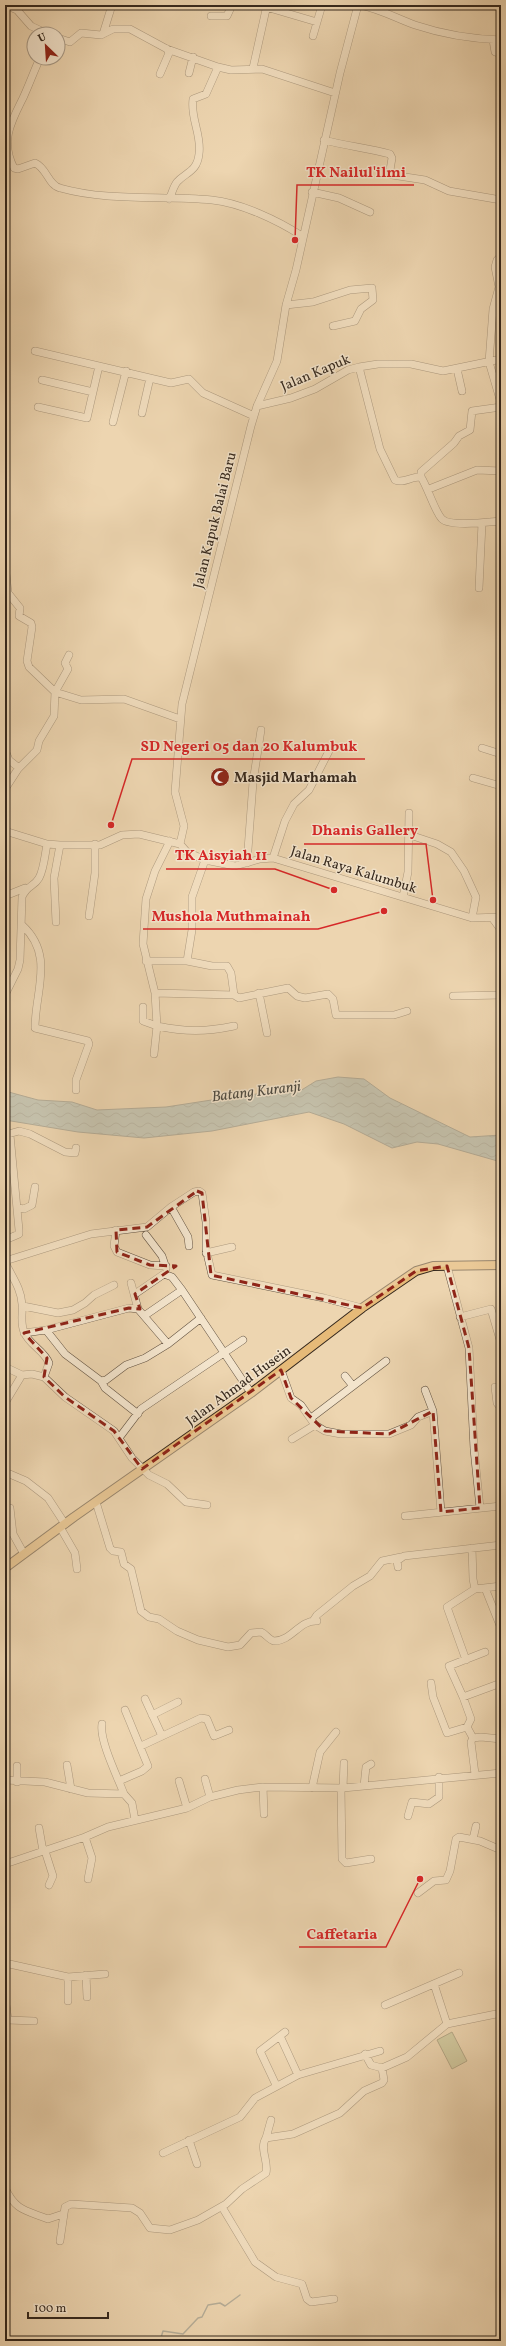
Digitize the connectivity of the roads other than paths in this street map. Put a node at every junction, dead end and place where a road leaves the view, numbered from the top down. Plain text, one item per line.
1 (6, 5) edge
2 (112, 5) edge
3 (232, 5) edge
4 (322, 5) edge
5 (359, 5) edge
6 (266, 6) edge
7 (211, 16) dead end
8 (317, 22) junction
9 (31, 26) edge
10 (103, 34) junction
11 (313, 36) dead end
12 (493, 40) junction
13 (501, 40) edge
14 (66, 41) edge
15 (167, 49) junction
16 (501, 54) edge
17 (193, 57) junction
18 (36, 66) edge
19 (218, 67) junction
20 (253, 68) junction
21 (160, 74) dead end
22 (189, 74) dead end
23 (335, 93) junction
24 (324, 140) junction
25 (312, 192) junction
26 (169, 199) junction
27 (501, 200) edge
28 (370, 212) dead end
29 (302, 236) junction
30 (501, 256) edge
31 (286, 305) junction
32 (333, 326) dead end
33 (35, 351) dead end
34 (501, 360) edge
35 (489, 362) junction
36 (99, 366) junction
37 (359, 367) junction
38 (457, 369) junction
39 (126, 371) junction
40 (150, 378) junction
41 (42, 380) dead end
42 (462, 391) dead end
43 (93, 392) junction
44 (501, 403) edge
45 (257, 406) junction
46 (38, 407) dead end
47 (501, 407) edge
48 (142, 413) dead end
49 (254, 416) junction
50 (113, 422) dead end
51 (501, 471) edge
52 (421, 478) junction
53 (429, 489) junction
54 (501, 521) edge
55 (482, 523) junction
56 (5, 564) edge
57 (6, 578) edge
58 (479, 588) dead end
59 (69, 655) dead end
60 (55, 692) junction
61 (180, 719) junction
62 (261, 730) dead end
63 (482, 748) dead end
64 (5, 750) edge
65 (329, 751) dead end
66 (501, 754) edge
67 (19, 768) junction
68 (473, 778) dead end
69 (501, 786) edge
70 (5, 789) edge
71 (409, 813) dead end
72 (5, 831) edge
73 (410, 835) junction
74 (170, 841) junction
75 (46, 844) junction
76 (95, 844) junction
77 (180, 844) junction
78 (60, 845) junction
79 (273, 858) junction
80 (205, 860) junction
81 (247, 863) junction
82 (25, 888) junction
83 (5, 896) edge
84 (403, 897) junction
85 (89, 916) dead end
86 (472, 918) junction
87 (497, 918) edge
88 (56, 922) dead end
89 (22, 925) junction
90 (501, 930) edge
91 (187, 960) junction
92 (146, 961) junction
93 (155, 992) junction
94 (259, 993) junction
95 (5, 995) edge
96 (234, 995) junction
97 (501, 995) edge
98 (453, 996) dead end
99 (143, 1007) dead end
100 (407, 1011) dead end
101 (157, 1026) junction
102 (234, 1026) dead end
103 (267, 1033) dead end
104 (154, 1054) dead end
105 (76, 1090) dead end
106 (7, 1135) edge
107 (76, 1148) dead end
108 (35, 1186) dead end
109 (171, 1207) junction
110 (18, 1208) junction
111 (116, 1230) junction
112 (146, 1235) dead end
113 (5, 1240) edge
114 (189, 1246) dead end
115 (232, 1247) dead end
116 (206, 1253) junction
117 (5, 1261) edge
118 (501, 1265) edge
119 (166, 1266) junction
120 (447, 1266) junction
121 (168, 1274) junction
122 (8, 1277) edge
123 (131, 1283) dead end
124 (114, 1285) dead end
125 (182, 1290) junction
126 (135, 1294) junction
127 (23, 1306) junction
128 (362, 1308) junction
129 (138, 1309) junction
130 (144, 1316) junction
131 (460, 1317) junction
132 (201, 1318) junction
133 (46, 1330) junction
134 (24, 1333) junction
135 (243, 1340) dead end
136 (501, 1343) edge
137 (168, 1344) junction
138 (224, 1352) junction
139 (386, 1361) dead end
140 (5, 1367) edge
141 (281, 1370) junction
142 (22, 1375) junction
143 (345, 1376) dead end
144 (44, 1377) junction
145 (101, 1381) junction
146 (353, 1386) junction
147 (495, 1387) dead end
148 (426, 1390) dead end
149 (251, 1393) junction
150 (5, 1403) edge
151 (501, 1408) edge
152 (433, 1411) junction
153 (138, 1414) junction
154 (311, 1418) junction
155 (315, 1425) junction
156 (119, 1438) junction
157 (292, 1439) dead end
158 (142, 1469) junction
159 (5, 1472) edge
160 (96, 1502) junction
161 (206, 1505) dead end
162 (501, 1506) edge
163 (10, 1508) dead end
164 (480, 1508) junction
165 (441, 1512) junction
166 (405, 1516) dead end
167 (63, 1526) junction
168 (501, 1545) edge
169 (472, 1548) junction
170 (24, 1554) junction
171 (401, 1556) junction
172 (398, 1567) dead end
173 (5, 1568) edge
174 (77, 1569) dead end
175 (501, 1586) edge
176 (486, 1588) junction
177 (476, 1589) junction
178 (501, 1628) edge
179 (485, 1652) dead end
180 (466, 1660) junction
181 (431, 1683) dead end
182 (501, 1683) edge
183 (463, 1697) junction
184 (145, 1700) dead end
185 (178, 1702) dead end
186 (125, 1710) dead end
187 (152, 1715) junction
188 (102, 1724) dead end
189 (467, 1727) junction
190 (229, 1730) dead end
191 (336, 1732) dead end
192 (162, 1736) junction
193 (473, 1738) junction
194 (501, 1739) edge
195 (141, 1746) junction
196 (344, 1763) dead end
197 (371, 1764) dead end
198 (67, 1765) dead end
199 (17, 1766) dead end
200 (501, 1772) edge
201 (475, 1774) junction
202 (439, 1777) junction
203 (205, 1778) dead end
204 (5, 1780) edge
205 (119, 1781) junction
206 (179, 1781) dead end
207 (17, 1782) junction
208 (364, 1786) junction
209 (263, 1787) junction
210 (312, 1788) junction
211 (342, 1788) junction
212 (71, 1789) junction
213 (124, 1794) junction
214 (210, 1798) junction
215 (187, 1808) junction
216 (264, 1814) dead end
217 (408, 1816) dead end
218 (135, 1820) junction
219 (476, 1826) dead end
220 (39, 1828) dead end
221 (85, 1837) junction
222 (473, 1839) junction
223 (501, 1848) edge
224 (44, 1851) junction
225 (371, 1859) dead end
226 (5, 1864) edge
227 (88, 1879) dead end
228 (49, 1885) dead end
229 (418, 1893) dead end
230 (5, 1963) edge
231 (459, 1973) dead end
232 (105, 1974) dead end
233 (86, 1975) junction
234 (68, 1976) junction
235 (434, 1984) junction
236 (87, 1997) dead end
237 (5, 1998) edge
238 (68, 2001) dead end
239 (385, 2005) dead end
240 (501, 2013) edge
241 (34, 2021) dead end
242 (447, 2024) junction
243 (380, 2051) dead end
244 (365, 2054) junction
245 (382, 2068) junction
246 (298, 2075) junction
247 (276, 2085) junction
248 (271, 2120) dead end
249 (266, 2138) junction
250 (189, 2140) junction
251 (163, 2153) dead end
252 (197, 2164) dead end
253 (5, 2188) edge
254 (222, 2207) junction
255 (63, 2214) junction
256 (60, 2241) dead end
257 (334, 2299) dead end

1 - 9 street
2 - 10 street
3 - 7 street
4 - 8 street
5 - 12 street
5 - 23 street, Jalan Kapuk Balai Baru
6 - 8 street
6 - 20 street
8 - 11 street
10 - 14 street
10 - 15 street
12 - 13 street
12 - 16 street
15 - 17 street
15 - 21 street
17 - 19 street
17 - 22 street
18 - 26 street
19 - 20 street
19 - 26 street
20 - 23 street
23 - 24 street, Jalan Kapuk Balai Baru
24 - 25 street, Jalan Kapuk Balai Baru
24 - 27 street
25 - 28 street
25 - 29 street, Jalan Kapuk Balai Baru
26 - 29 street
29 - 31 street, Jalan Kapuk Balai Baru
30 - 35 street
31 - 32 street
31 - 45 street, Jalan Kapuk Balai Baru
33 - 36 street
34 - 35 street, Jalan Kapuk
35 - 38 street, Jalan Kapuk
35 - 44 street
36 - 39 street
36 - 43 street
37 - 38 street, Jalan Kapuk
37 - 45 street, Jalan Kapuk
37 - 52 street
38 - 42 street
39 - 40 street
39 - 50 street
40 - 48 street
40 - 49 street
41 - 43 street
43 - 46 street
45 - 49 street, Jalan Kapuk Balai Baru
47 - 52 street
49 - 61 street, Jalan Kapuk Balai Baru
51 - 53 street
52 - 53 street
53 - 55 street
54 - 55 street
55 - 58 street
56 - 57 street
57 - 60 street
59 - 60 street
60 - 61 street
60 - 67 street
61 - 77 street, Jalan Kapuk Balai Baru
62 - 81 street
63 - 66 street
64 - 67 street
65 - 79 street
67 - 70 street
68 - 69 street
71 - 73 street
72 - 75 street
73 - 84 street
73 - 86 street
74 - 76 street
74 - 77 street
74 - 92 street
75 - 78 street
75 - 82 street
76 - 78 street
76 - 85 street
77 - 80 street, Jalan Raya Kalumbuk
78 - 88 street
79 - 81 street, Jalan Raya Kalumbuk
79 - 84 street, Jalan Raya Kalumbuk
80 - 81 street, Jalan Raya Kalumbuk
80 - 91 street
82 - 83 street
82 - 89 street
84 - 86 street, Jalan Raya Kalumbuk
86 - 87 street, Jalan Raya Kalumbuk
87 - 90 street
89 - 95 street
89 - 105 street
91 - 92 street
91 - 96 street
92 - 93 street
93 - 96 street
93 - 101 street
94 - 96 street
94 - 100 street
94 - 103 street
97 - 98 street
99 - 101 street
101 - 102 street
101 - 104 street
106 - 107 street
106 - 110 street
108 - 110 street
109 - 111 street
109 - 114 street
109 - 116 street
110 - 113 street
111 - 117 street
111 - 119 street
112 - 119 street
115 - 116 street
116 - 128 street
117 - 122 street
118 - 120 main road, Jalan Ahmad Husein
119 - 121 street
120 - 128 main road, Jalan Ahmad Husein
120 - 131 street
121 - 125 street
121 - 126 street
122 - 127 street
123 - 126 street
124 - 127 street
125 - 130 street
125 - 132 street
126 - 129 street
127 - 134 street
128 - 141 main road, Jalan Ahmad Husein
129 - 130 street
129 - 133 street
130 - 137 street
131 - 136 street
131 - 164 street
132 - 137 street
132 - 138 street
133 - 134 street
133 - 145 street
134 - 144 street
135 - 138 street
137 - 145 street
138 - 149 street
138 - 153 street
139 - 146 street
140 - 142 street
141 - 149 main road, Jalan Ahmad Husein
141 - 154 street
142 - 144 street
142 - 150 street
143 - 146 street
144 - 156 street
145 - 153 street
146 - 154 street
147 - 151 street
148 - 152 street
149 - 158 main road, Jalan Ahmad Husein
152 - 155 street
152 - 165 street
153 - 156 street
154 - 155 street
155 - 157 street
156 - 158 street
158 - 160 main road, Jalan Ahmad Husein
158 - 161 street
159 - 167 street
160 - 167 main road, Jalan Ahmad Husein
160 - 171 street
162 - 164 street
163 - 170 street
164 - 165 street
165 - 166 street
167 - 170 main road, Jalan Ahmad Husein
167 - 174 street
168 - 169 street
169 - 171 street
169 - 177 street
170 - 173 main road, Jalan Ahmad Husein
171 - 172 street
175 - 176 street
176 - 177 street
176 - 178 street
177 - 180 street
179 - 180 street
180 - 183 street
181 - 189 street
182 - 183 street
183 - 189 street
184 - 187 street
185 - 187 street
186 - 195 street
187 - 192 street
188 - 205 street
189 - 193 street
190 - 192 street
191 - 210 street
192 - 195 street
193 - 194 street
193 - 201 street
195 - 205 street
196 - 211 street
197 - 208 street
198 - 212 street
199 - 207 street
200 - 201 street
201 - 202 street
202 - 208 street
202 - 217 street
203 - 214 street
204 - 207 street
205 - 213 street
206 - 215 street
207 - 212 street
208 - 211 street
209 - 210 street
209 - 214 street
209 - 216 street
210 - 211 street
211 - 225 street
212 - 213 street
213 - 218 street
214 - 215 street
215 - 218 street
218 - 221 street
219 - 222 street
220 - 224 street
221 - 224 street
221 - 227 street
222 - 223 street
222 - 229 street
224 - 226 street
224 - 228 street
230 - 234 street
231 - 235 street
232 - 233 street
233 - 234 street
233 - 236 street
234 - 238 street
235 - 239 street
235 - 242 street
237 - 241 street
240 - 242 street
242 - 245 street
243 - 244 street
244 - 245 street
244 - 246 street
245 - 249 street
246 - 247 street
246 - 247 street
247 - 250 street
248 - 249 street
249 - 254 street
250 - 251 street
250 - 252 street
253 - 255 street
254 - 255 street
254 - 257 street
255 - 256 street

